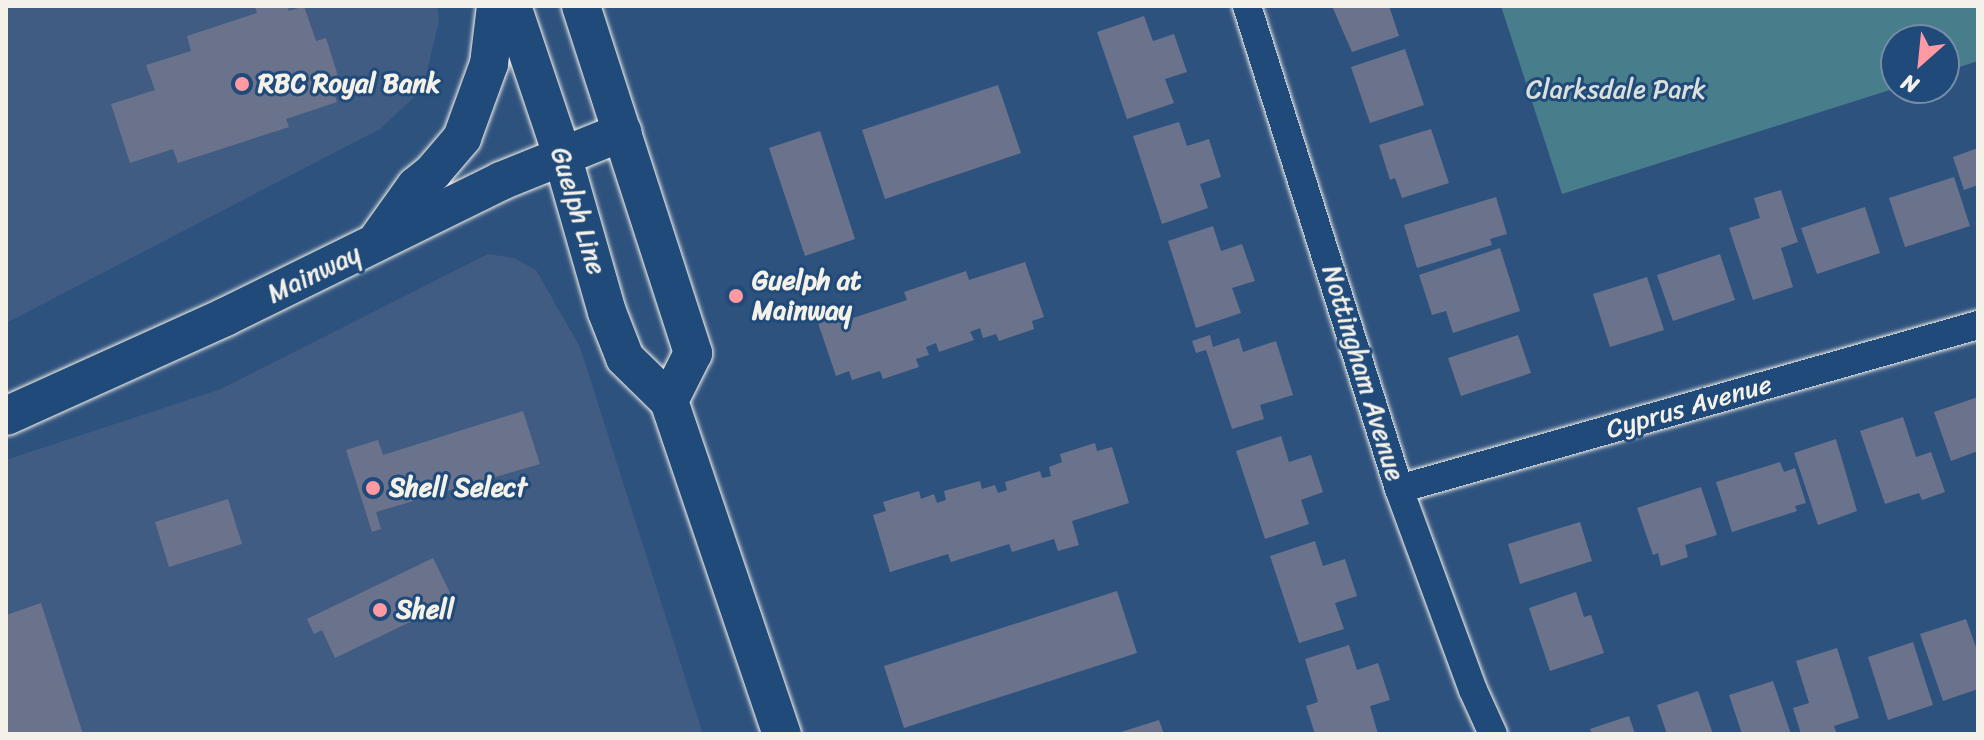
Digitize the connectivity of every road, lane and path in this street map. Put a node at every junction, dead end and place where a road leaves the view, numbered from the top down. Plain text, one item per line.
1 (496, 6) edge
2 (512, 6) edge
3 (581, 6) edge
4 (1247, 6) edge
5 (622, 132) junction
6 (562, 155) junction
7 (373, 245) junction
8 (1978, 325) edge
9 (669, 401) junction
10 (6, 416) edge
11 (1399, 489) junction
12 (782, 734) edge
13 (1493, 734) edge

1 - 7 main road
2 - 6 main road, Guelph Line
3 - 5 main road
4 - 11 street, Nottingham Avenue
5 - 6 main road, Mainway
5 - 9 main road
6 - 7 main road, Mainway
6 - 9 main road, Guelph Line
7 - 10 main road, Mainway
8 - 11 street, Cyprus Avenue
9 - 12 main road, Guelph Line
11 - 13 street, Nottingham Avenue

